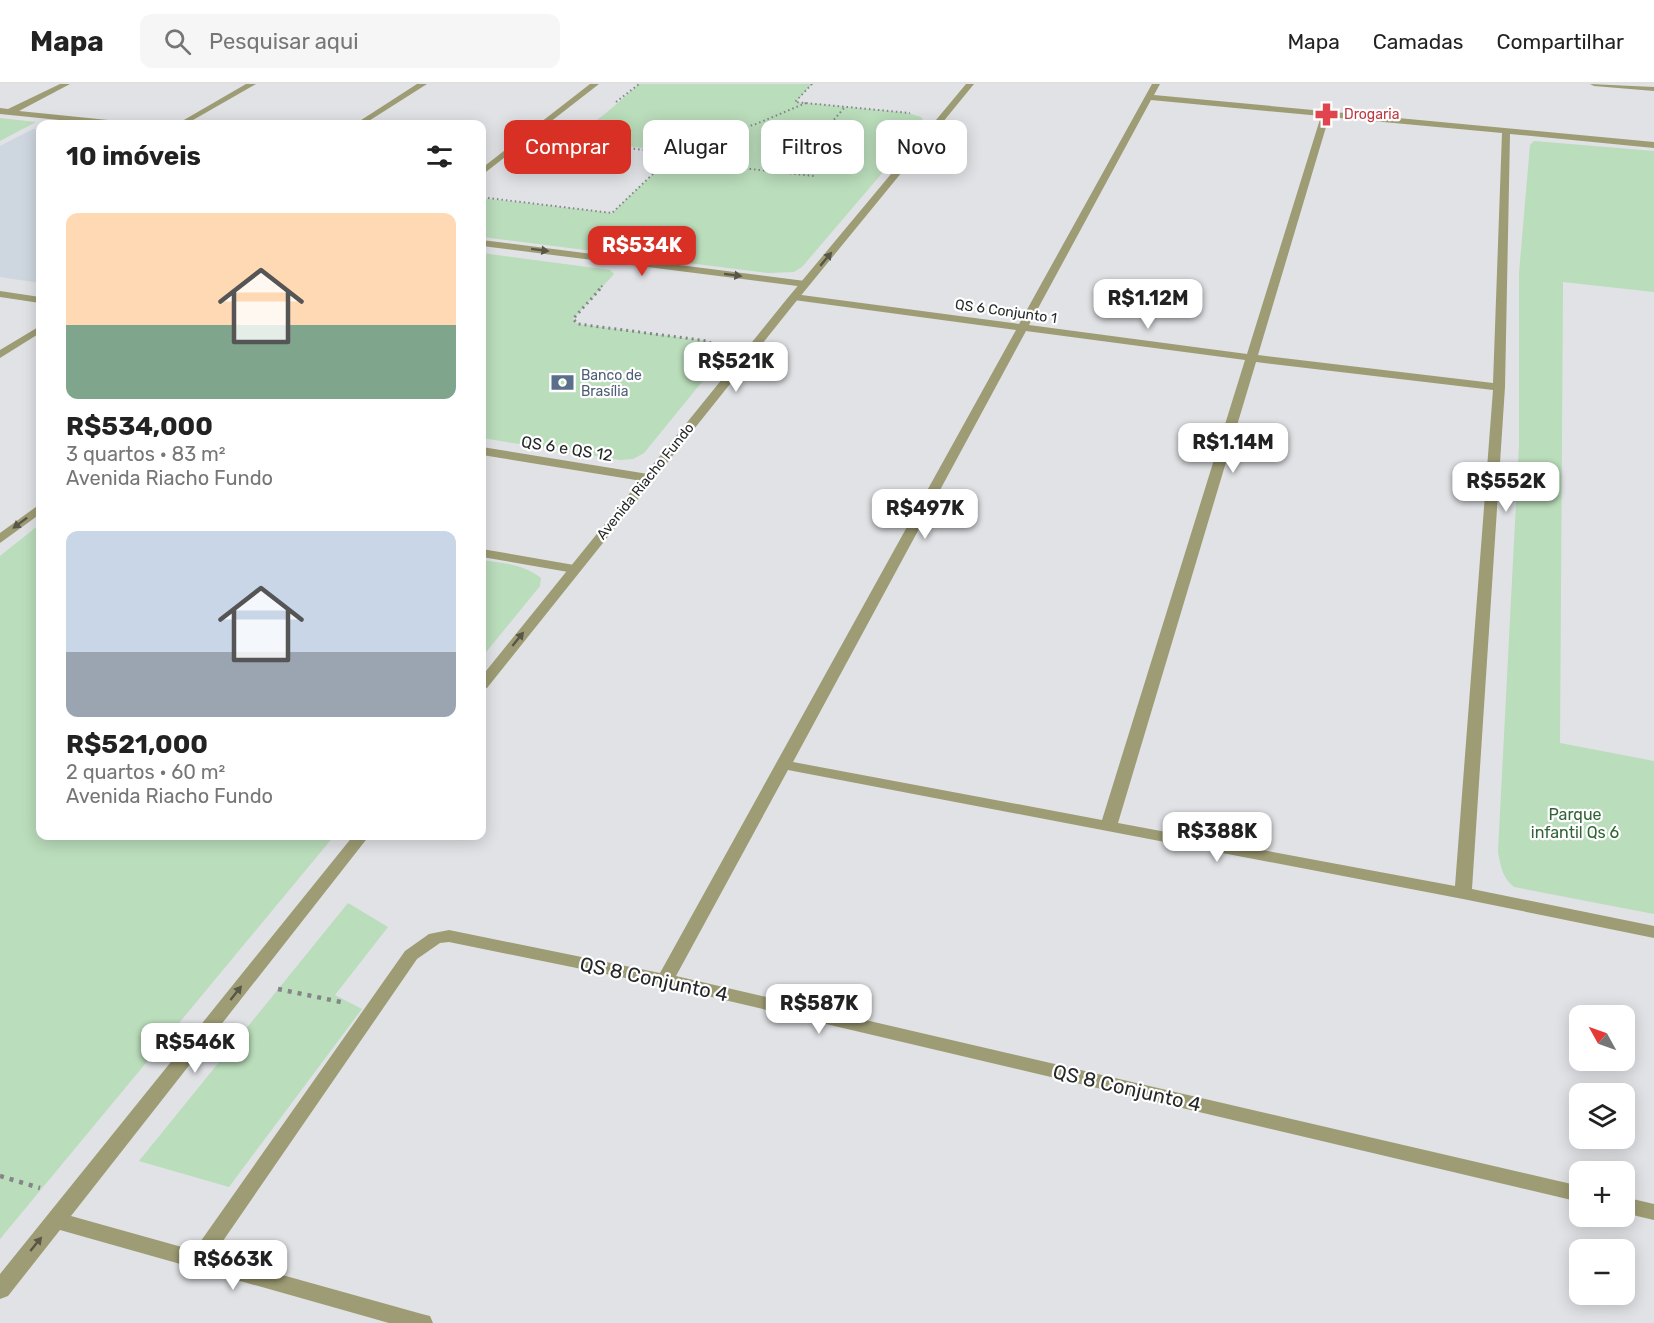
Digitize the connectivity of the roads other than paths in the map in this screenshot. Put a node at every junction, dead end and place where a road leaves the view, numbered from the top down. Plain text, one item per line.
1 (66, 84) edge
2 (252, 84) edge
3 (423, 84) edge
4 (596, 84) edge
5 (970, 84) edge
6 (1156, 84) edge
7 (1594, 84) edge
8 (1654, 89) edge
9 (1148, 96) junction
10 (4, 111) edge
11 (1326, 114) junction
12 (83, 120) edge
13 (188, 120) edge
14 (366, 120) edge
15 (1506, 132) junction
16 (1654, 145) edge
17 (486, 169) edge
18 (486, 244) edge
19 (805, 284) junction
20 (0, 294) edge
21 (794, 297) junction
22 (36, 299) edge
23 (1022, 328) junction
24 (36, 332) edge
25 (0, 355) edge
26 (1253, 358) junction
27 (1499, 387) junction
28 (486, 452) edge
29 (648, 478) junction
30 (36, 511) edge
31 (0, 538) edge
32 (486, 554) edge
33 (574, 569) junction
34 (486, 680) edge
35 (785, 765) junction
36 (1109, 825) junction
37 (359, 840) edge
38 (1463, 892) junction
39 (1654, 932) edge
40 (665, 980) junction
41 (1569, 1191) edge
42 (1635, 1208) edge
43 (1654, 1212) edge
44 (55, 1221) junction
45 (198, 1262) junction
46 (0, 1290) edge
47 (422, 1323) edge

1 - 10 street
2 - 13 street
3 - 14 street
4 - 17 street
19 -> 5 street, Avenida Riacho Fundo
6 - 9 street
7 - 8 street
9 - 11 street
9 - 23 street
10 - 12 street
11 - 15 street
11 - 26 street
15 - 16 street
15 - 27 street
18 -> 19 street
19 - 21 street, Avenida Riacho Fundo
20 - 22 street
21 - 23 street, QS 6 Conjunto 1
21 - 29 street, Avenida Riacho Fundo
23 - 26 street, QS 6 Conjunto 1
23 - 35 street
24 - 25 street
26 - 27 street, QS 6 Conjunto 1
26 - 36 street
27 - 38 street
28 - 29 street, QS 6 e QS 12
29 - 33 street, Avenida Riacho Fundo
30 -> 31 street
32 - 33 street
34 -> 33 street, Avenida Riacho Fundo
35 - 36 street
35 - 40 street
36 - 38 street
44 -> 37 street
38 - 39 street
40 - 41 street, QS 8 Conjunto 4
40 - 45 street, QS 8 Conjunto 4
42 - 43 street
44 - 45 street
46 -> 44 street
45 - 47 street

